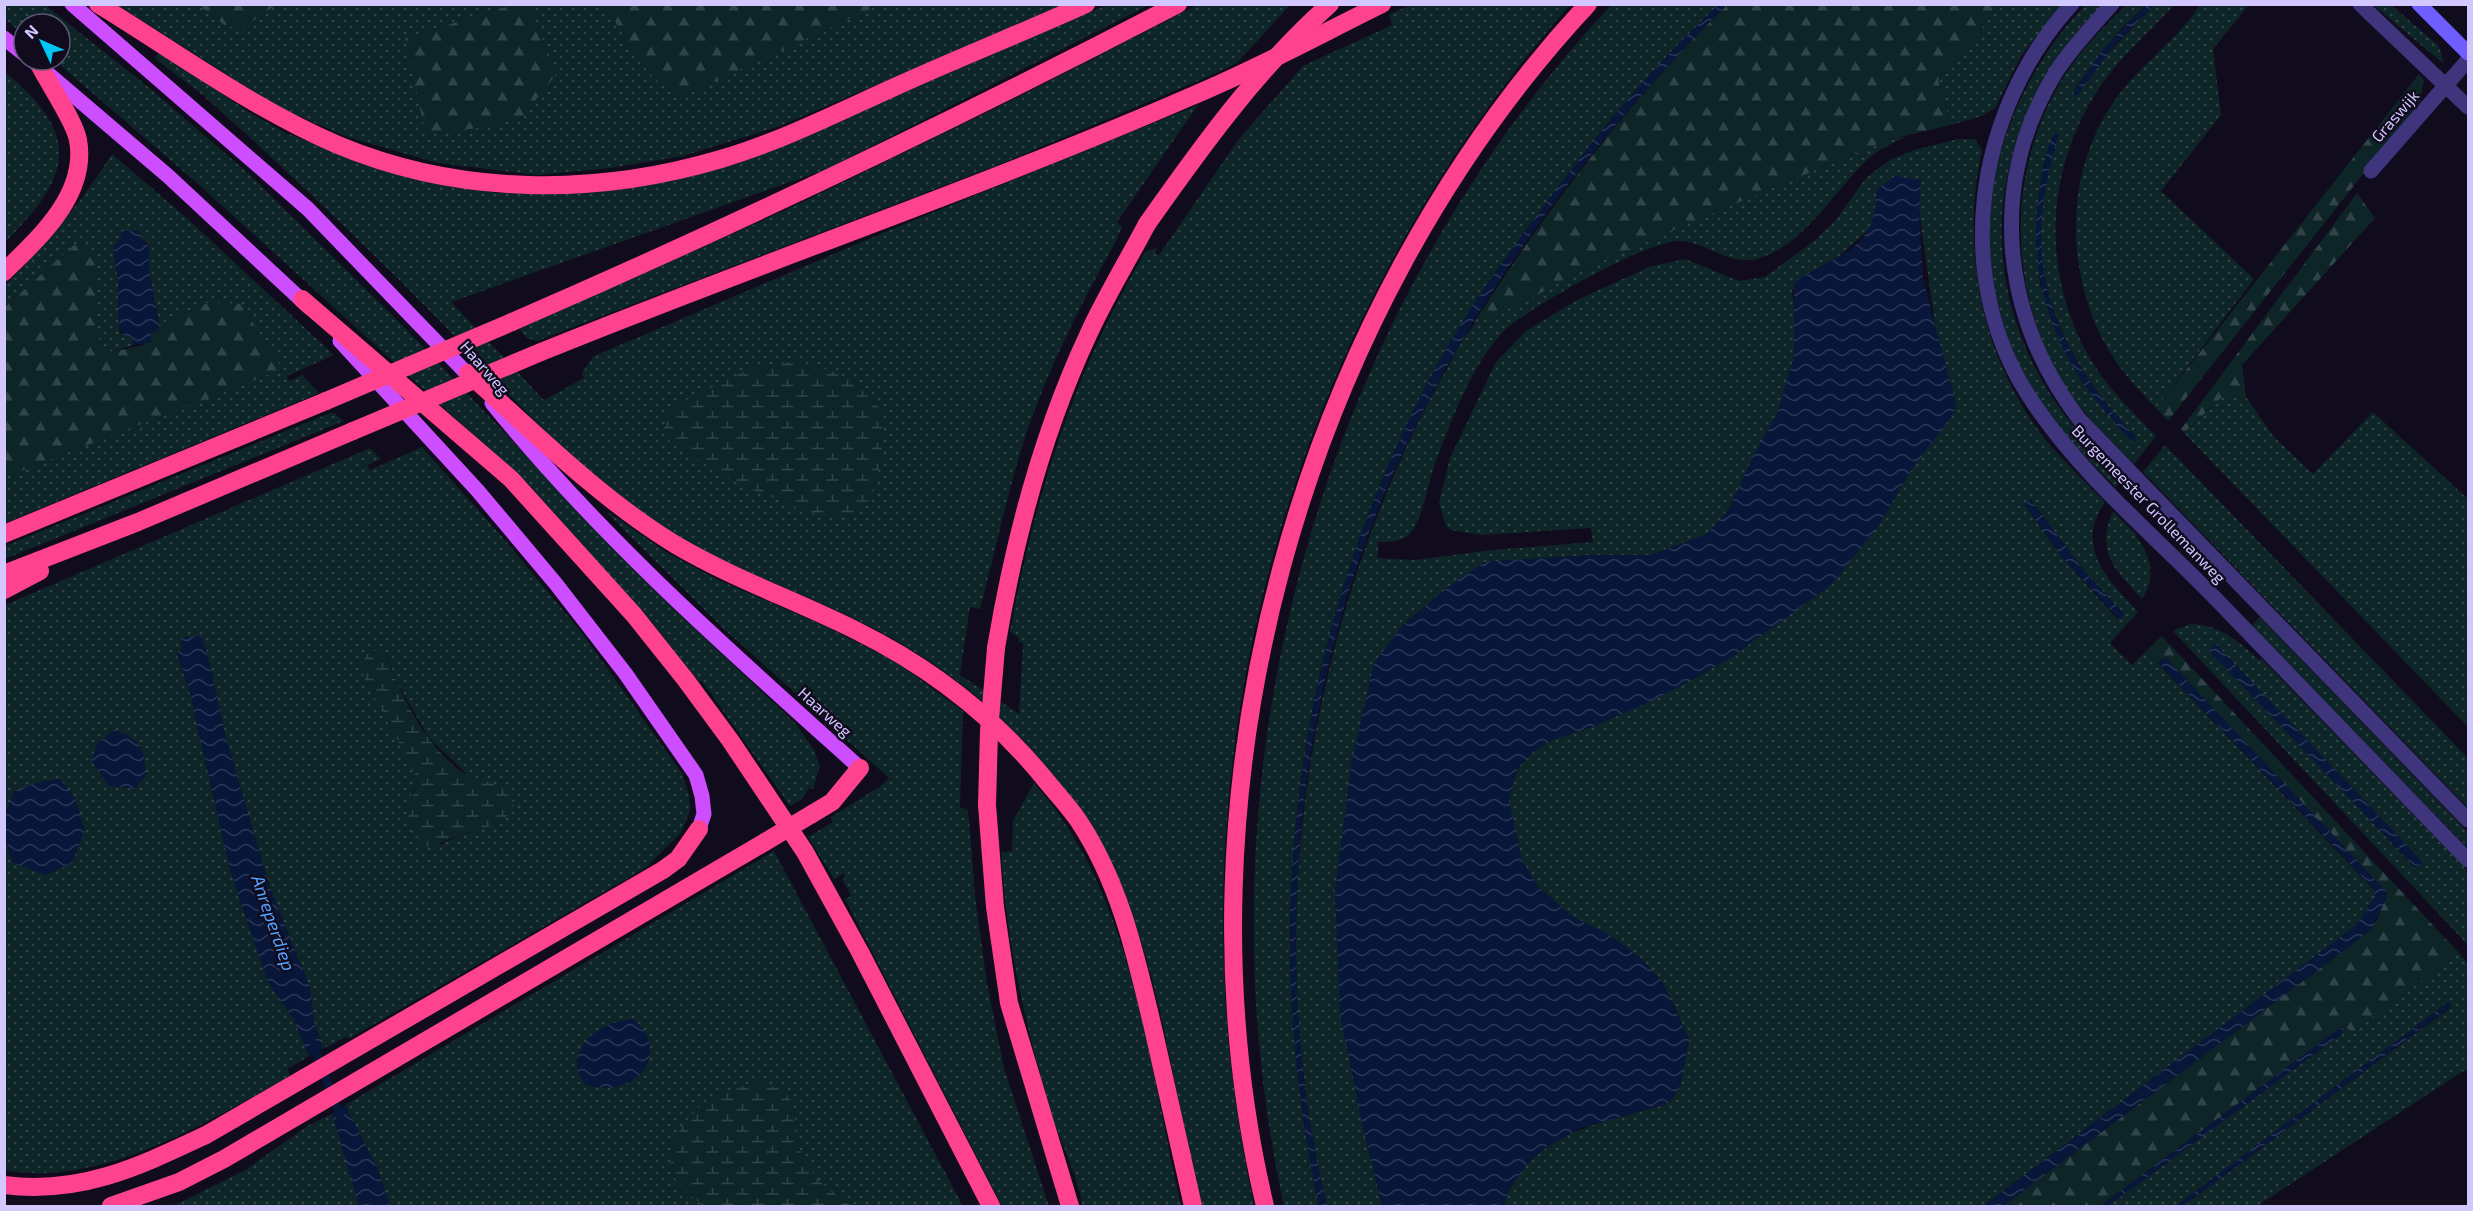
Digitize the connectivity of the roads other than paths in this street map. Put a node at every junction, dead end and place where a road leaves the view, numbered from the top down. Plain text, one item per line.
1 (72, 4) edge
2 (98, 4) edge
3 (1086, 4) edge
4 (1178, 4) edge
5 (1330, 4) edge
6 (1382, 4) edge
7 (1588, 4) edge
8 (2072, 4) edge
9 (2112, 4) edge
10 (2360, 4) edge
11 (2419, 4) edge
12 (2469, 53) edge
13 (2469, 60) edge
14 (41, 72) edge
15 (47, 72) edge
16 (2446, 85) junction
17 (2469, 106) edge
18 (2371, 171) dead end
19 (4, 272) edge
20 (302, 299) junction
21 (468, 373) junction
22 (138, 522) junction
23 (4, 534) edge
24 (4, 574) edge
25 (4, 590) edge
26 (860, 768) joint
27 (2469, 820) edge
28 (699, 830) joint
29 (2469, 860) edge
30 (4, 1185) edge
31 (111, 1206) edge
32 (991, 1206) edge
33 (1070, 1206) edge
34 (1193, 1206) edge
35 (1265, 1206) edge

1 - 21 main road, Haarweg
2 - 3 highway
4 - 23 highway, bridge
5 - 33 highway, bridge
6 - 22 highway, bridge
7 - 35 highway
8 - 29 street, Burgemeester Grollemanweg
9 - 27 street, Burgemeester Grollemanweg
10 - 16 street
11 - 12 main road
13 - 16 street, Graswijk
14 - 19 highway
15 - 20 main road
16 - 17 street
16 - 18 street, Graswijk
20 - 28 main road
20 - 32 highway
21 - 26 main road, Haarweg
21 - 34 highway
22 - 24 highway
22 - 25 highway
26 - 31 highway, bridge
28 - 30 highway

